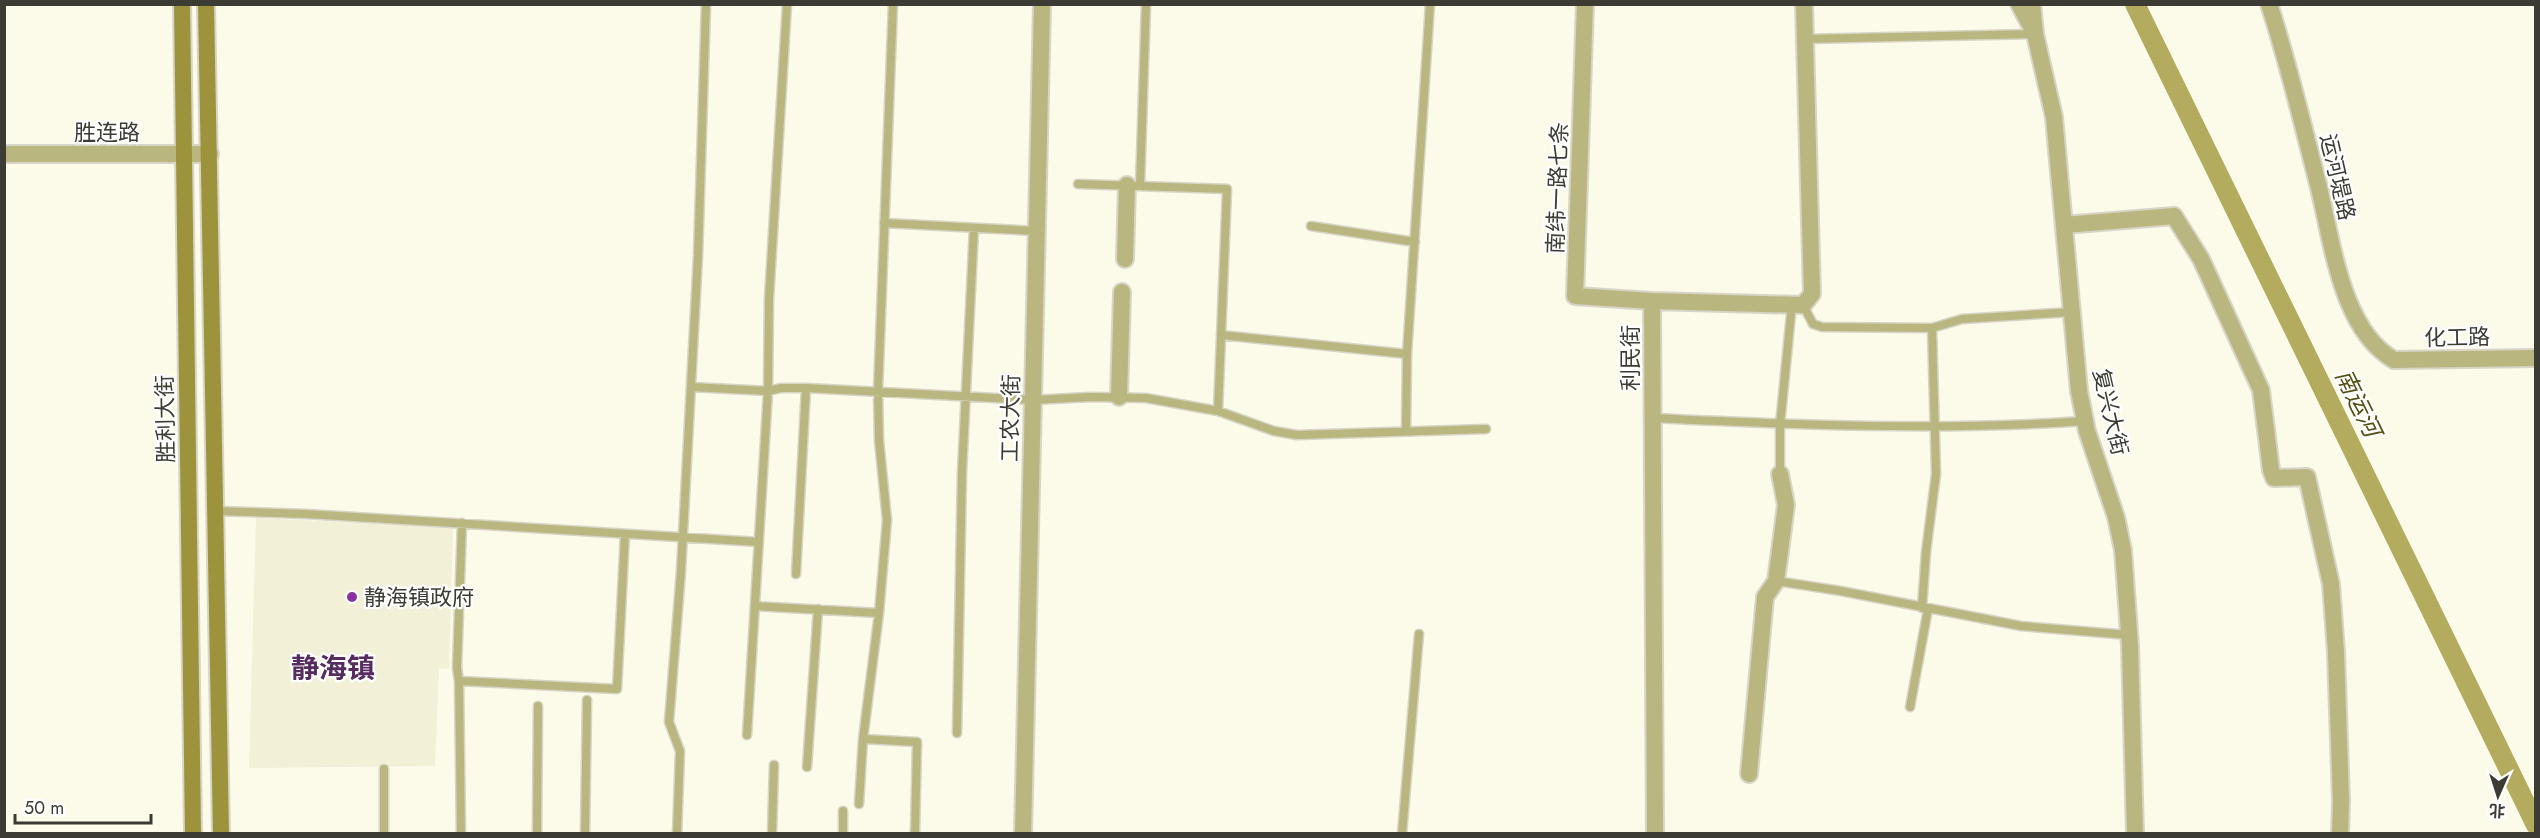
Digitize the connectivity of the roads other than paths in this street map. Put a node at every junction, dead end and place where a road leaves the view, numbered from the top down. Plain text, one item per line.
1 (182, 4) edge
2 (206, 4) edge
3 (706, 4) edge
4 (787, 4) edge
5 (893, 4) edge
6 (1042, 4) edge
7 (1146, 4) edge
8 (1430, 4) edge
9 (1585, 4) edge
10 (1804, 4) edge
11 (2019, 4) edge
12 (2032, 4) edge
13 (2269, 4) edge
14 (2035, 33) junction
15 (1804, 39) junction
16 (4, 154) edge
17 (184, 154) junction
18 (210, 154) junction
19 (1078, 184) dead end
20 (1133, 186) junction
21 (884, 223) junction
22 (2064, 225) junction
23 (1311, 226) dead end
24 (974, 228) junction
25 (1037, 231) junction
26 (1414, 242) junction
27 (1125, 259) dead end
28 (1122, 292) dead end
29 (1652, 301) junction
30 (1797, 305) junction
31 (2073, 312) junction
32 (1932, 328) junction
33 (1221, 335) junction
34 (2381, 352) joint
35 (1407, 354) junction
36 (2535, 358) edge
37 (691, 387) junction
38 (806, 388) junction
39 (768, 391) junction
40 (878, 391) junction
41 (966, 396) junction
42 (1119, 397) junction
43 (1033, 400) junction
44 (1218, 411) junction
45 (1653, 418) junction
46 (2085, 422) junction
47 (1780, 424) junction
48 (1935, 428) junction
49 (1486, 429) dead end
50 (1406, 431) junction
51 (1780, 474) joint
52 (216, 511) junction
53 (462, 523) junction
54 (625, 534) junction
55 (683, 537) junction
56 (759, 542) junction
57 (796, 574) dead end
58 (1776, 581) junction
59 (755, 606) junction
60 (818, 609) junction
61 (1925, 609) junction
62 (879, 613) junction
63 (1419, 634) dead end
64 (2129, 635) junction
65 (459, 681) junction
66 (587, 700) dead end
67 (538, 706) dead end
68 (1910, 707) dead end
69 (957, 733) dead end
70 (747, 735) dead end
71 (863, 739) junction
72 (774, 765) dead end
73 (807, 767) dead end
74 (384, 769) dead end
75 (1749, 774) dead end
76 (859, 804) dead end
77 (843, 812) dead end
78 (194, 834) edge
79 (221, 834) edge
80 (384, 834) edge
81 (461, 834) edge
82 (537, 834) edge
83 (585, 834) edge
84 (677, 834) edge
85 (772, 834) edge
86 (843, 834) edge
87 (915, 834) edge
88 (1023, 834) edge
89 (1402, 834) edge
90 (1655, 834) edge
91 (2134, 834) edge
92 (2340, 834) edge

1 - 17 main road, 胜利大街
2 - 18 main road
3 - 37 lane
4 - 39 lane
5 - 21 lane
6 - 25 street, 工农大街
7 - 20 lane
8 - 26 lane
9 - 29 street, 南纬一路七条
10 - 15 street
11 - 14 street, 复兴大街
12 - 14 street
13 - 34 street, 运河堤路
14 - 15 lane
14 - 22 street, 复兴大街
15 - 30 street
16 - 17 street, 胜连路
17 - 18 street, 胜连路
17 - 78 main road, 胜利大街
18 - 52 main road
19 - 20 lane
20 - 27 street
20 - 33 lane
21 - 24 lane
21 - 40 lane
22 - 31 street, 复兴大街
22 - 92 street
23 - 26 lane
24 - 25 lane
24 - 41 lane
25 - 43 street, 工农大街
26 - 35 lane
28 - 42 street
29 - 30 street, 利民街
29 - 45 street, 利民街
30 - 32 lane
30 - 47 lane
31 - 32 lane
31 - 46 street, 复兴大街
32 - 48 lane
33 - 35 lane
33 - 44 lane
34 - 36 street, 化工路
35 - 50 lane
37 - 39 lane
37 - 55 lane
38 - 39 lane
38 - 40 lane
38 - 57 lane
39 - 56 lane
40 - 41 lane
40 - 62 lane
41 - 43 lane
41 - 69 lane
42 - 43 lane
42 - 44 lane
43 - 88 street, 工农大街
44 - 50 lane
45 - 47 lane
45 - 90 street, 利民街
46 - 48 lane
46 - 64 street, 复兴大街
47 - 48 lane
47 - 51 lane
48 - 61 lane
49 - 50 lane
51 - 58 street
52 - 53 lane
52 - 79 main road
53 - 54 lane
53 - 65 lane
54 - 55 lane
54 - 65 lane
55 - 56 lane
55 - 84 lane
56 - 59 lane
58 - 61 lane
58 - 75 street
59 - 60 lane
59 - 70 lane
60 - 62 lane
60 - 73 lane
61 - 64 lane
61 - 68 lane
62 - 71 lane
63 - 89 lane
64 - 91 street, 复兴大街
65 - 81 lane
66 - 83 lane
67 - 82 lane
71 - 76 lane
71 - 87 lane
72 - 85 lane
74 - 80 lane
77 - 86 lane

